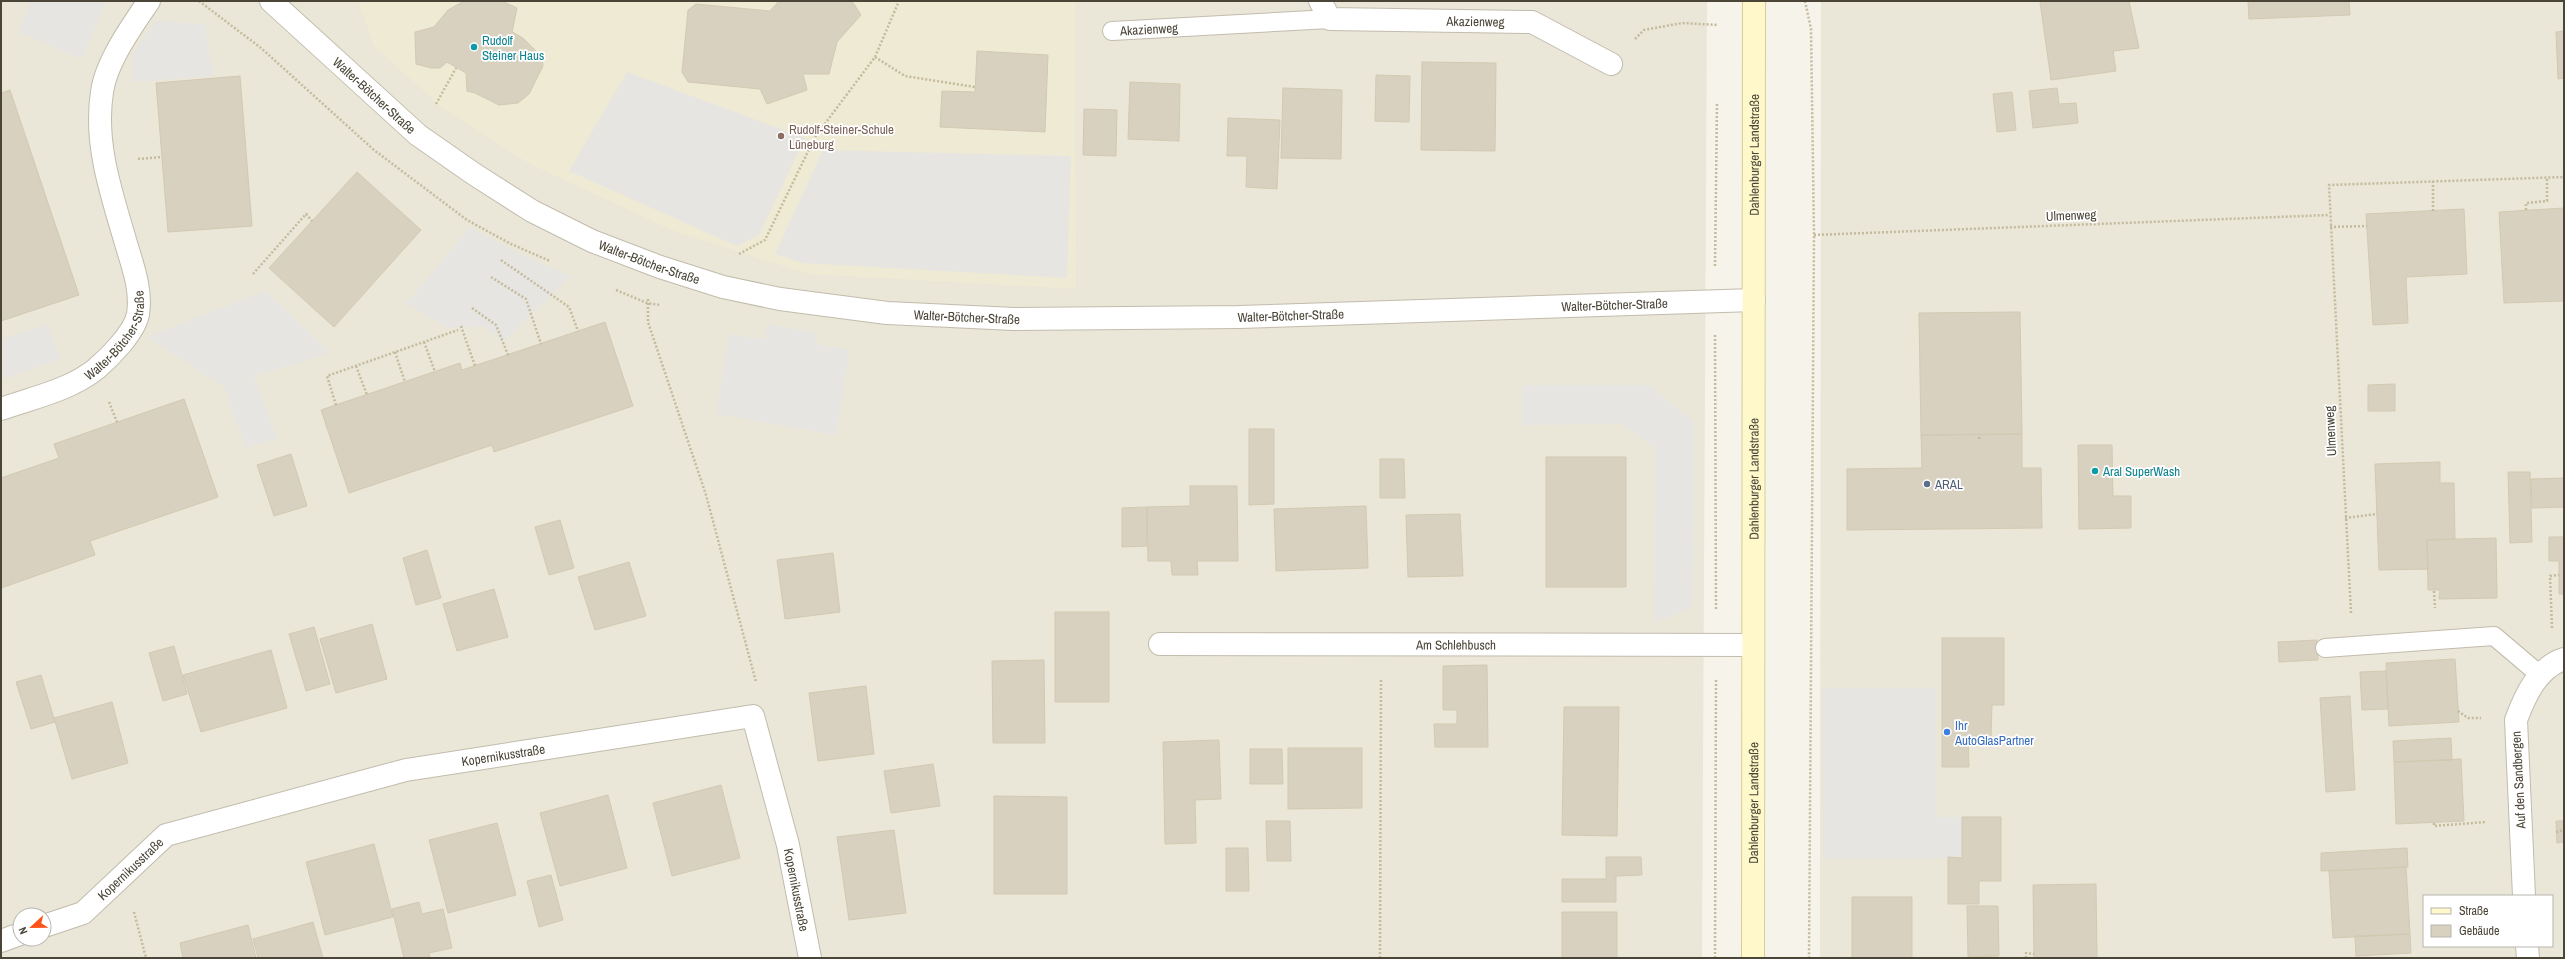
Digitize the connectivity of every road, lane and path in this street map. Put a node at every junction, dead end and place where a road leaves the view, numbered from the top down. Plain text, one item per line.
1 (149, 1) edge
2 (272, 1) edge
3 (899, 1) edge
4 (1754, 1) edge
5 (1805, 1) edge
6 (1325, 10) edge
7 (1718, 17) dead end
8 (1718, 25) junction
9 (1112, 31) dead end
10 (1718, 33) dead end
11 (875, 57) junction
12 (1611, 64) joint
13 (456, 68) dead end
14 (975, 87) dead end
15 (1717, 96) dead end
16 (418, 135) junction
17 (2564, 177) edge
18 (2547, 178) junction
19 (2433, 181) junction
20 (2526, 210) dead end
21 (2434, 211) dead end
22 (2329, 214) junction
23 (312, 221) dead end
24 (2367, 226) dead end
25 (2330, 228) junction
26 (1814, 236) junction
27 (765, 240) dead end
28 (501, 260) dead end
29 (253, 274) dead end
30 (492, 276) dead end
31 (1754, 300) junction
32 (1715, 302) junction
33 (647, 303) dead end
34 (472, 308) dead end
35 (461, 326) dead end
36 (458, 330) dead end
37 (578, 331) dead end
38 (424, 342) junction
39 (541, 344) dead end
40 (395, 352) junction
41 (508, 355) dead end
42 (356, 366) junction
43 (475, 366) dead end
44 (435, 372) dead end
45 (405, 382) dead end
46 (367, 395) dead end
47 (336, 405) dead end
48 (1, 408) edge
49 (1980, 434) dead end
50 (1979, 438) dead end
51 (2377, 514) dead end
52 (2345, 518) junction
53 (2559, 575) dead end
54 (1160, 644) dead end
55 (1381, 644) junction
56 (1716, 645) junction
57 (1753, 645) junction
58 (2353, 646) junction
59 (2325, 648) dead end
60 (2562, 660) edge
61 (2540, 675) junction
62 (753, 716) junction
63 (2520, 819) junction
64 (2434, 823) dead end
65 (2564, 830) edge
66 (2556, 832) dead end
67 (124, 875) junction
68 (2524, 895) edge
69 (52, 923) edge
70 (12, 937) edge
71 (1, 941) edge
72 (2527, 947) edge
73 (2034, 954) dead end
74 (146, 958) edge
75 (810, 958) edge
76 (1380, 958) edge
77 (1715, 958) edge
78 (1753, 958) edge
79 (1809, 958) edge
80 (2026, 958) edge
81 (2528, 958) edge

1 - 48 street, Walter-Bötcher-Straße
2 - 16 street, Walter-Bötcher-Straße
3 - 11 path
4 - 31 main road, Dahlenburger Landstraße
5 - 26 path
6 - 9 lane, Akazienweg
6 - 12 street, Akazienweg
7 - 8 path
8 - 10 path
8 - 12 path
11 - 14 path
11 - 27 path
13 - 16 path
15 - 32 path
16 - 32 street, Walter-Bötcher-Straße
17 - 18 path, Ulmenweg
18 - 19 path, Ulmenweg
18 - 20 path
19 - 21 path
19 - 22 path, Ulmenweg
22 - 25 path, Ulmenweg
22 - 26 path, Ulmenweg
23 - 29 path
24 - 25 path
25 - 52 path, Ulmenweg
26 - 79 path
28 - 37 path
30 - 39 path
31 - 32 street, Walter-Bötcher-Straße
31 - 57 main road, Dahlenburger Landstraße
32 - 56 path
33 - 62 path
34 - 41 path
35 - 43 path
36 - 38 path
38 - 40 path
38 - 44 path
40 - 42 path
40 - 45 path
42 - 46 path
42 - 47 path
49 - 50 path
51 - 52 path
52 - 58 path, Ulmenweg
53 - 60 path
54 - 55 street, Am Schlehbusch
55 - 56 street, Am Schlehbusch
55 - 76 path
56 - 57 street, Am Schlehbusch
56 - 77 path
57 - 78 main road, Dahlenburger Landstraße
58 - 59 lane
58 - 61 lane
60 - 61 street, Auf den Sandbergen
61 - 63 street, Auf den Sandbergen
62 - 67 street, Kopernikusstraße
62 - 75 street, Kopernikusstraße
63 - 64 path
63 - 68 street, Auf den Sandbergen
65 - 66 path
67 - 69 street, Kopernikusstraße
67 - 74 path
70 - 71 street
72 - 81 street
73 - 80 path

